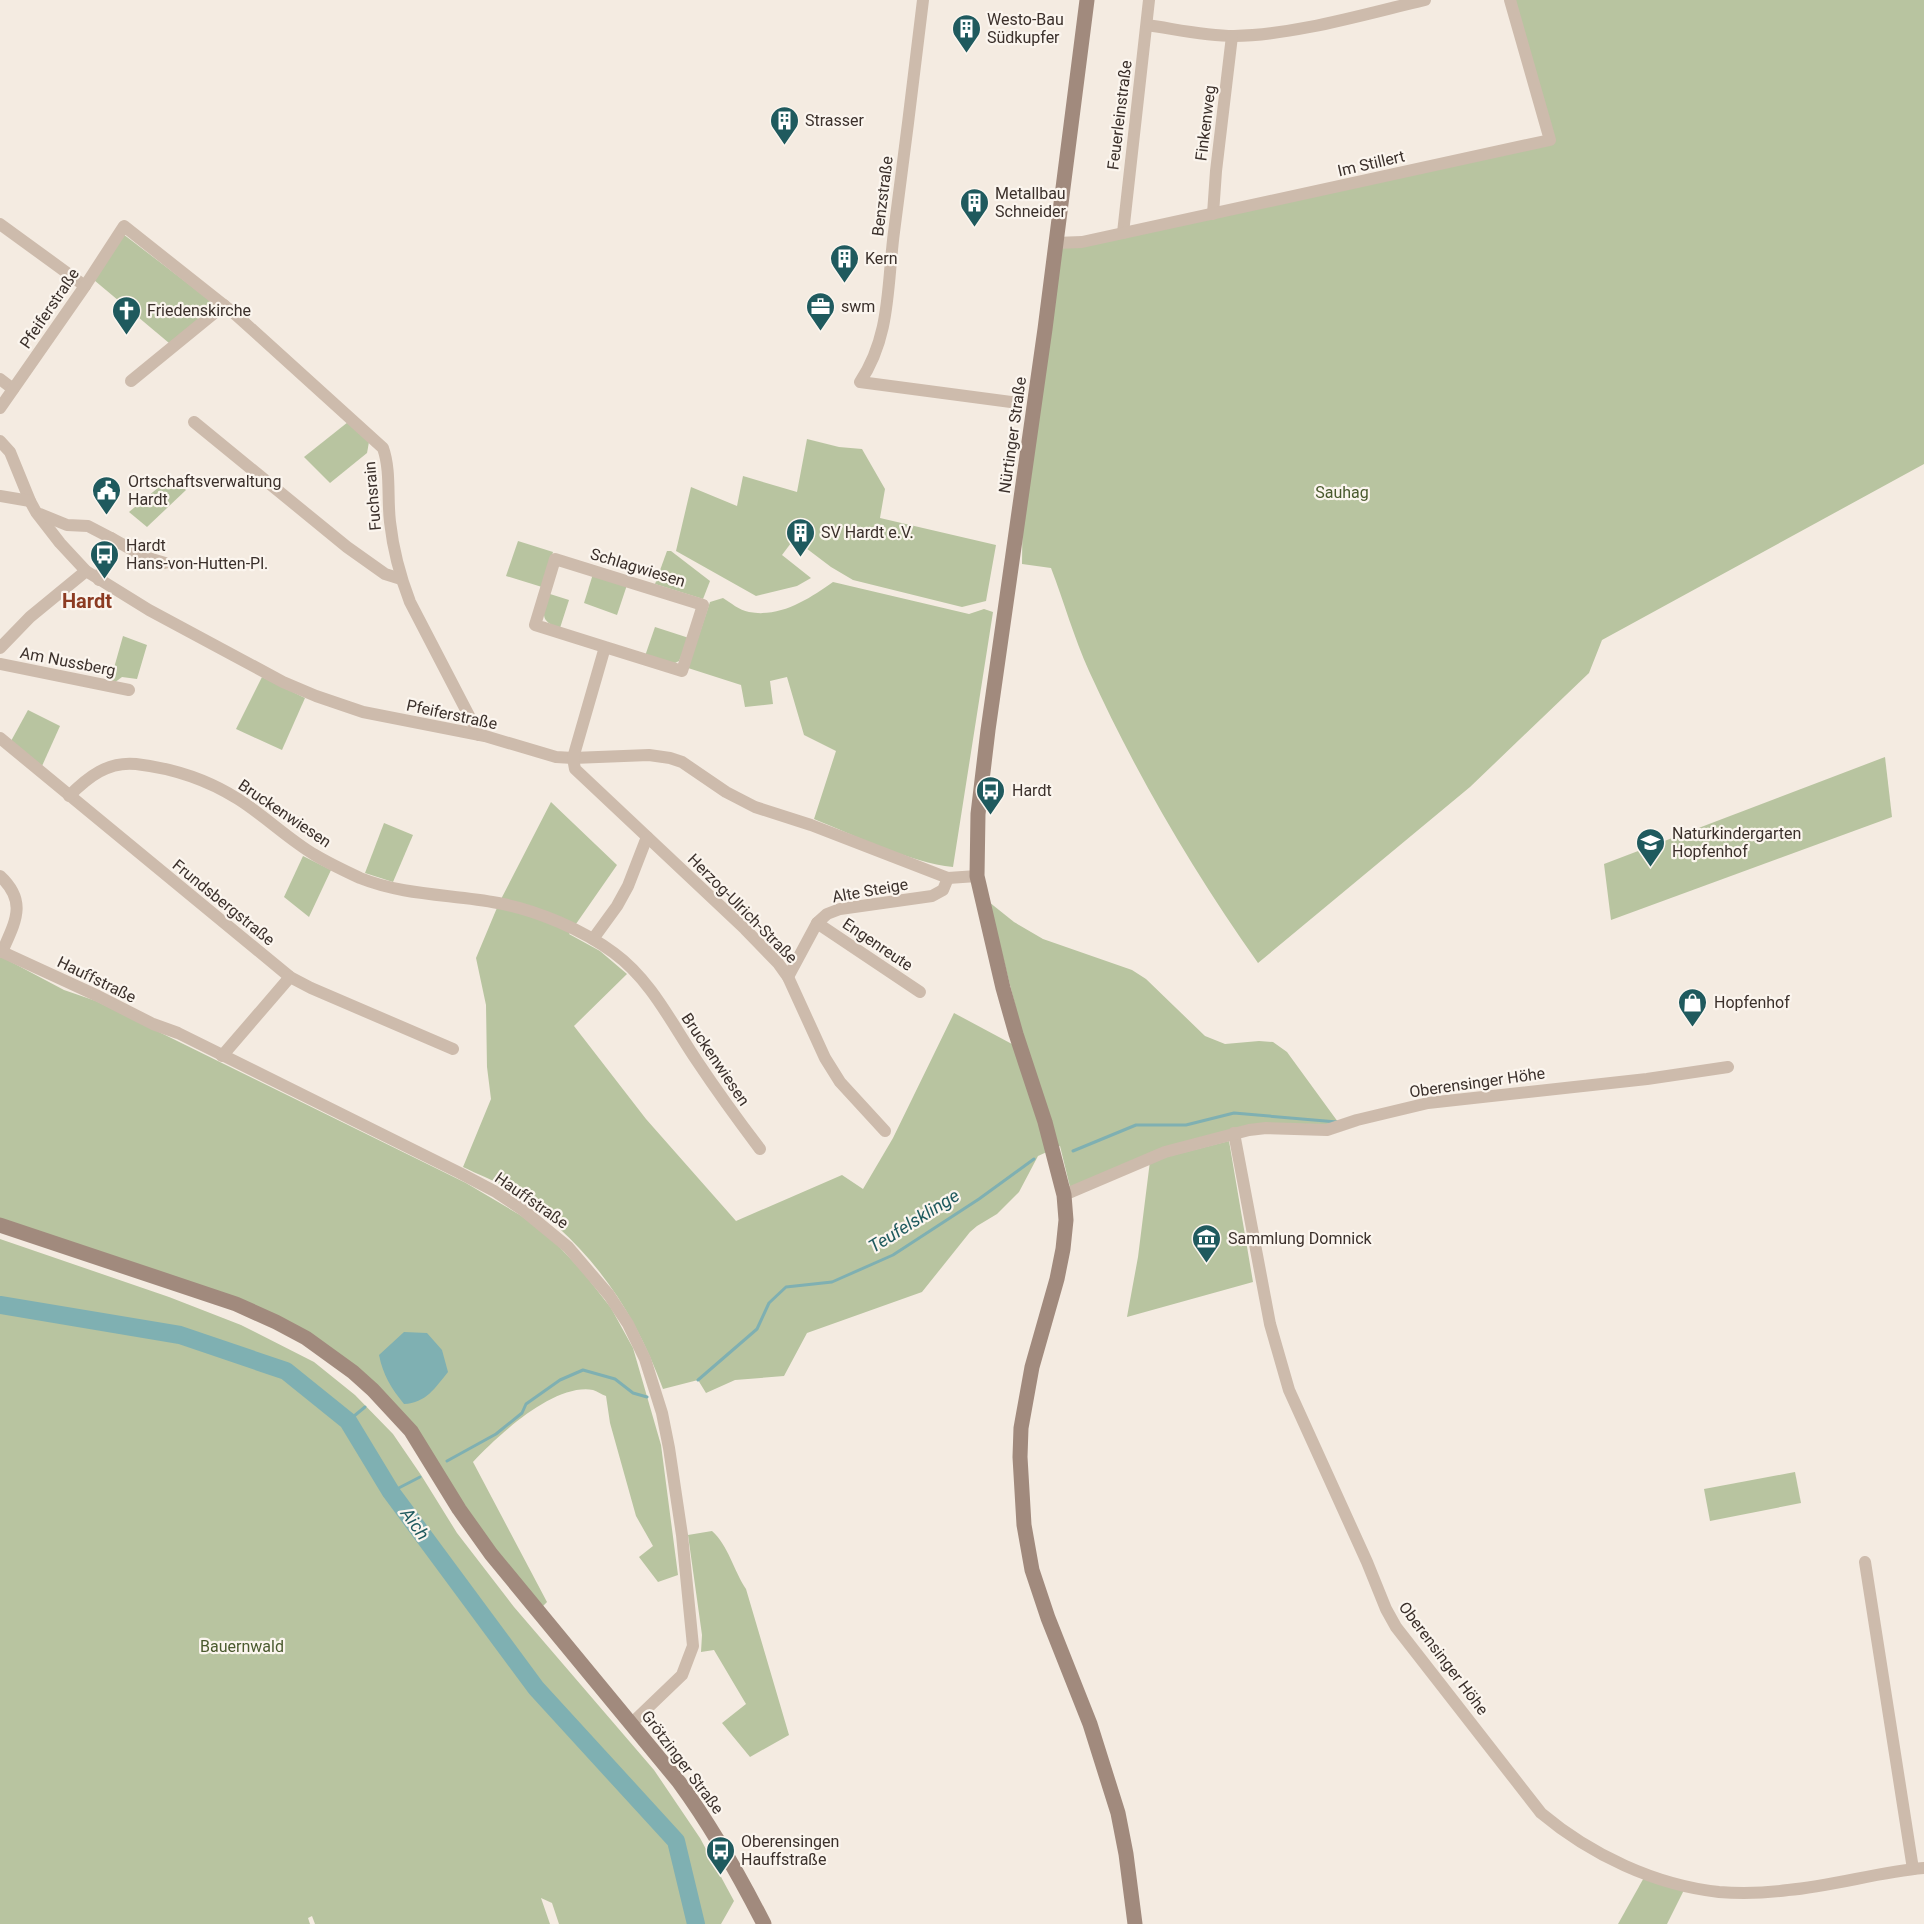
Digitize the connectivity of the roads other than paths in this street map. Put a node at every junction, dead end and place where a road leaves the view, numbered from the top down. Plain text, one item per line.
1 (923, 0) edge
2 (1085, 0) edge
3 (1149, 0) edge
4 (1425, 0) edge
5 (1510, 0) edge
6 (1147, 24) junction
7 (1232, 36) junction
8 (1213, 214) junction
9 (0, 224) edge
10 (124, 226) joint
11 (1123, 233) junction
12 (1056, 243) junction
13 (85, 286) junction
14 (224, 305) junction
15 (0, 379) edge
16 (131, 381) dead end
17 (14, 389) junction
18 (1011, 402) dead end
19 (0, 408) edge
20 (194, 422) dead end
21 (0, 441) edge
22 (0, 496) edge
23 (33, 507) junction
24 (111, 538) junction
25 (165, 563) dead end
26 (86, 571) junction
27 (401, 579) junction
28 (99, 580) junction
29 (605, 647) junction
30 (0, 648) edge
31 (0, 664) edge
32 (129, 690) dead end
33 (479, 735) junction
34 (0, 738) edge
35 (573, 758) junction
36 (69, 796) junction
37 (646, 837) junction
38 (0, 876) edge
39 (977, 876) junction
40 (948, 878) junction
41 (817, 923) junction
42 (593, 939) junction
43 (1, 951) edge
44 (290, 977) junction
45 (789, 977) junction
46 (920, 992) dead end
47 (453, 1049) dead end
48 (222, 1056) junction
49 (1728, 1067) dead end
50 (885, 1131) dead end
51 (1234, 1133) junction
52 (760, 1149) dead end
53 (1064, 1195) junction
54 (0, 1225) edge
55 (1864, 1562) dead end
56 (632, 1723) junction
57 (1919, 1869) edge
58 (764, 1924) edge
59 (1135, 1924) edge

1 - 18 street, Benzstraße
2 - 12 main road, Nürtinger Straße
3 - 6 street, Feuerleinstraße
4 - 7 street
5 - 8 street, Im Stillert
6 - 7 street
6 - 11 street, Feuerleinstraße
7 - 8 street, Finkenweg
8 - 11 street, Im Stillert
9 - 13 street
10 - 13 street, Pfeiferstraße
10 - 14 street, Fuchsrain
11 - 12 street, Im Stillert
12 - 39 main road, Nürtinger Straße
13 - 17 street, Pfeiferstraße
14 - 16 street
14 - 27 street, Fuchsrain
15 - 17 street
17 - 19 street, Pfeiferstraße
20 - 27 street
21 - 23 street, Pfeiferstraße
22 - 23 street
23 - 24 street
23 - 26 street, Pfeiferstraße
24 - 25 street
24 - 28 street
26 - 28 street, Pfeiferstraße
26 - 30 street
27 - 33 street, Fuchsrain
28 - 33 street, Pfeiferstraße
29 - 29 street, Schlagwiesen
29 - 35 street
31 - 32 street, Am Nussberg
33 - 35 street, Pfeiferstraße
34 - 36 street, Frundsbergstraße
35 - 37 street, Herzog-Ulrich-Straße
35 - 40 street, Pfeiferstraße
36 - 42 street, Bruckenwiesen
36 - 44 street, Frundsbergstraße
37 - 42 street
37 - 45 street, Herzog-Ulrich-Straße
38 - 43 street
39 - 40 street, Pfeiferstraße
39 - 53 main road, Nürtinger Straße
40 - 41 street, Alte Steige
41 - 45 street, Alte Steige
41 - 46 street, Engenreute
42 - 52 street, Bruckenwiesen
43 - 48 street, Hauffstraße
44 - 47 street, Frundsbergstraße
44 - 48 street
45 - 50 street, Herzog-Ulrich-Straße
48 - 56 street, Hauffstraße
49 - 51 street, Oberensinger Höhe
51 - 53 street, Oberensinger Höhe
51 - 57 street, Oberensinger Höhe
53 - 59 main road, Nürtinger Straße
54 - 56 main road, Grötzinger Straße
55 - 57 street, Oberensinger Höhe
56 - 58 main road, Grötzinger Straße

